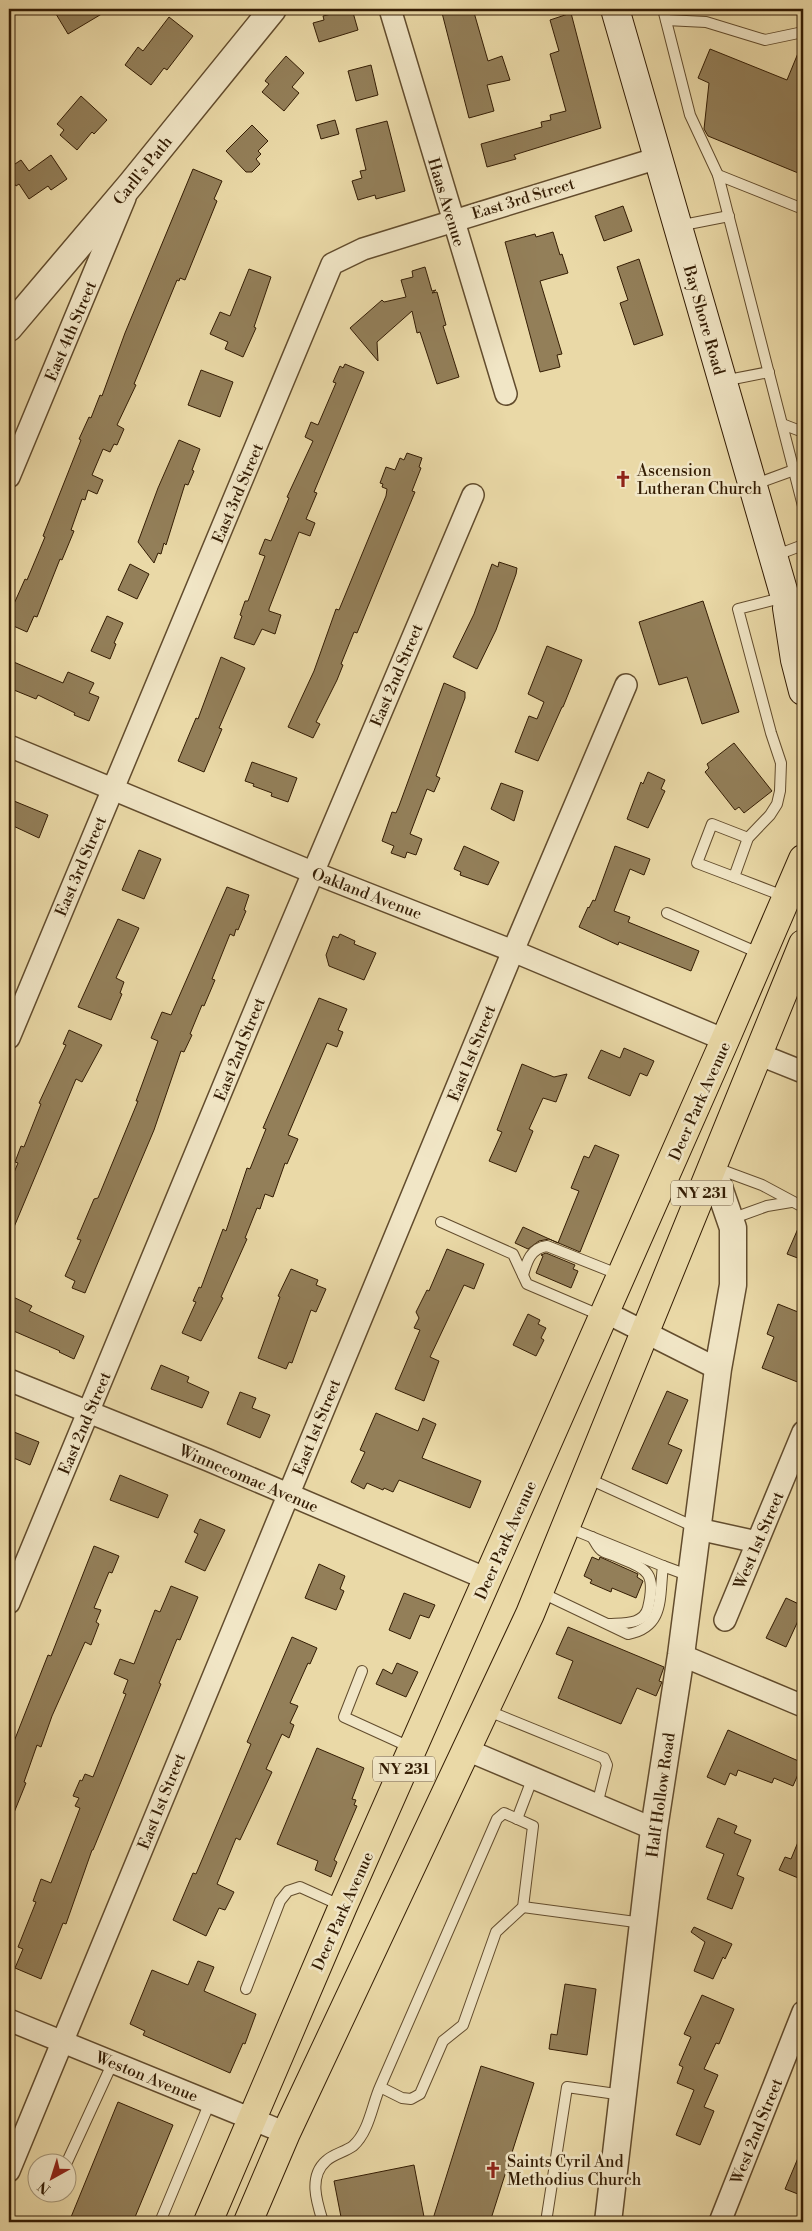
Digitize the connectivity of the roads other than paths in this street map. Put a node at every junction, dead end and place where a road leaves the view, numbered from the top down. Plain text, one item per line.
1 (273, 9) edge
2 (390, 9) edge
3 (615, 9) edge
4 (663, 9) edge
5 (666, 20) junction
6 (803, 32) edge
7 (658, 158) junction
8 (718, 175) junction
9 (131, 184) junction
10 (803, 210) edge
11 (729, 216) junction
12 (453, 220) junction
13 (678, 226) junction
14 (9, 328) edge
15 (769, 372) junction
16 (723, 381) junction
17 (506, 394) dead end
18 (782, 424) junction
19 (803, 432) edge
20 (794, 470) junction
21 (9, 477) edge
22 (753, 485) junction
23 (801, 489) edge
24 (473, 495) dead end
25 (803, 506) edge
26 (803, 544) edge
27 (774, 556) junction
28 (785, 597) junction
29 (803, 628) edge
30 (626, 685) dead end
31 (803, 691) edge
32 (9, 746) edge
33 (113, 790) junction
34 (748, 838) junction
35 (803, 859) edge
36 (312, 872) junction
37 (734, 877) junction
38 (787, 897) junction
39 (667, 913) dead end
40 (803, 944) edge
41 (513, 951) junction
42 (762, 954) junction
43 (9, 1038) edge
44 (725, 1040) junction
45 (758, 1054) junction
46 (803, 1072) edge
47 (712, 1167) junction
48 (791, 1202) junction
49 (803, 1207) edge
50 (730, 1219) junction
51 (441, 1222) dead end
52 (523, 1275) junction
53 (622, 1275) junction
54 (604, 1314) junction
55 (646, 1332) junction
56 (718, 1369) junction
57 (9, 1380) edge
58 (88, 1414) junction
59 (803, 1432) edge
60 (586, 1478) junction
61 (288, 1494) junction
62 (566, 1526) junction
63 (698, 1528) junction
64 (592, 1537) junction
65 (757, 1542) junction
66 (663, 1566) junction
67 (692, 1577) junction
68 (487, 1579) junction
69 (539, 1591) junction
70 (9, 1603) edge
71 (725, 1620) dead end
72 (605, 1624) junction
73 (681, 1655) junction
74 (362, 1671) dead end
75 (803, 1706) edge
76 (486, 1710) junction
77 (413, 1748) junction
78 (467, 1750) junction
79 (533, 1778) junction
80 (597, 1805) junction
81 (517, 1819) junction
82 (654, 1829) junction
83 (343, 1906) junction
84 (523, 1907) junction
85 (643, 1924) junction
86 (246, 1989) dead end
87 (803, 2012) edge
88 (9, 2020) edge
89 (62, 2042) junction
90 (112, 2062) junction
91 (380, 2087) junction
92 (624, 2095) junction
93 (210, 2102) junction
94 (251, 2118) junction
95 (286, 2133) junction
96 (71, 2154) edge
97 (9, 2171) edge
98 (160, 2222) edge
99 (208, 2222) edge
100 (248, 2222) edge
101 (323, 2222) edge
102 (546, 2222) edge
103 (608, 2222) edge
104 (720, 2222) edge

1 - 9 street, Carll's Path
2 - 12 street, Haas Avenue
3 - 7 main road, Bay Shore Road
4 - 5 lane
5 - 6 lane
5 - 8 lane
7 - 12 street, East 3rd Street
7 - 13 main road, Bay Shore Road
8 - 10 lane
8 - 11 lane
9 - 14 street, Carll's Path
9 - 21 street, East 4th Street
11 - 13 lane
11 - 15 lane
12 - 17 street, Haas Avenue
12 - 33 street, East 3rd Street
13 - 16 main road, Bay Shore Road
15 - 16 lane
15 - 18 lane
16 - 22 main road, Bay Shore Road
18 - 19 lane
18 - 20 lane
20 - 22 lane
20 - 23 lane
22 - 27 main road, Bay Shore Road
23 - 25 lane
24 - 36 street, East 2nd Street
26 - 27 lane
27 - 28 main road, Bay Shore Road
28 - 29 main road, Bay Shore Road
28 - 31 main road
28 - 34 lane
30 - 41 street, East 1st Street
32 - 33 street, Oakland Avenue
33 - 36 street, Oakland Avenue
33 - 43 street, East 3rd Street
34 - 37 lane
34 - 37 lane
35 - 38 main road, Deer Park Avenue / NY 231
36 - 41 street, Oakland Avenue
36 - 58 street, East 2nd Street
37 - 38 lane
38 - 42 main road, Deer Park Avenue / NY 231
39 - 42 lane
40 - 45 main road, NY 231
41 - 44 street, Oakland Avenue
41 - 61 street, East 1st Street
42 - 44 main road, Deer Park Avenue / NY 231
44 - 53 main road, Deer Park Avenue / NY 231
45 - 46 street
45 - 47 main road, NY 231
47 - 48 lane
47 - 50 street, Half Hollow Road
47 - 55 main road, NY 231
48 - 49 lane
48 - 50 lane
50 - 56 street, Half Hollow Road
51 - 52 lane
52 - 53 lane
52 - 54 lane
53 - 54 main road, Deer Park Avenue / NY 231
54 - 55 street
54 - 68 main road, Deer Park Avenue / NY 231
55 - 56 street
55 - 60 main road, NY 231
56 - 63 street, Half Hollow Road
57 - 58 street, Winnecomac Avenue
58 - 61 street, Winnecomac Avenue
58 - 70 street, East 2nd Street
59 - 65 street, West 1st Street
60 - 62 main road, NY 231
60 - 63 lane
61 - 68 street, Winnecomac Avenue
61 - 89 street, East 1st Street
62 - 64 lane
62 - 69 main road, NY 231
63 - 65 street
63 - 67 street, Half Hollow Road
64 - 66 lane
64 - 72 lane
65 - 71 street, West 1st Street
66 - 67 lane
66 - 72 lane
67 - 73 street, Half Hollow Road
68 - 77 main road, Deer Park Avenue / NY 231
69 - 72 lane
69 - 76 main road, NY 231
73 - 75 street
73 - 82 street, Half Hollow Road
74 - 77 lane
76 - 78 main road, NY 231
76 - 80 lane
77 - 83 main road, Deer Park Avenue / NY 231
78 - 79 street
78 - 95 main road, NY 231
79 - 80 street
79 - 81 lane
80 - 82 street
81 - 84 lane
81 - 91 lane
82 - 85 street, Half Hollow Road
83 - 86 lane
83 - 94 main road, Deer Park Avenue / NY 231
84 - 85 lane
84 - 91 lane
85 - 92 street, Half Hollow Road
87 - 104 street, West 2nd Street
88 - 89 street, Weston Avenue
89 - 90 street, Weston Avenue
89 - 97 street, East 1st Street
90 - 93 street, Weston Avenue
90 - 96 lane
91 - 101 lane
92 - 102 lane
92 - 103 street, Half Hollow Road
93 - 94 street, Weston Avenue
93 - 98 lane
94 - 95 street, Weston Avenue
94 - 99 main road, Deer Park Avenue / NY 231
95 - 100 main road, NY 231

